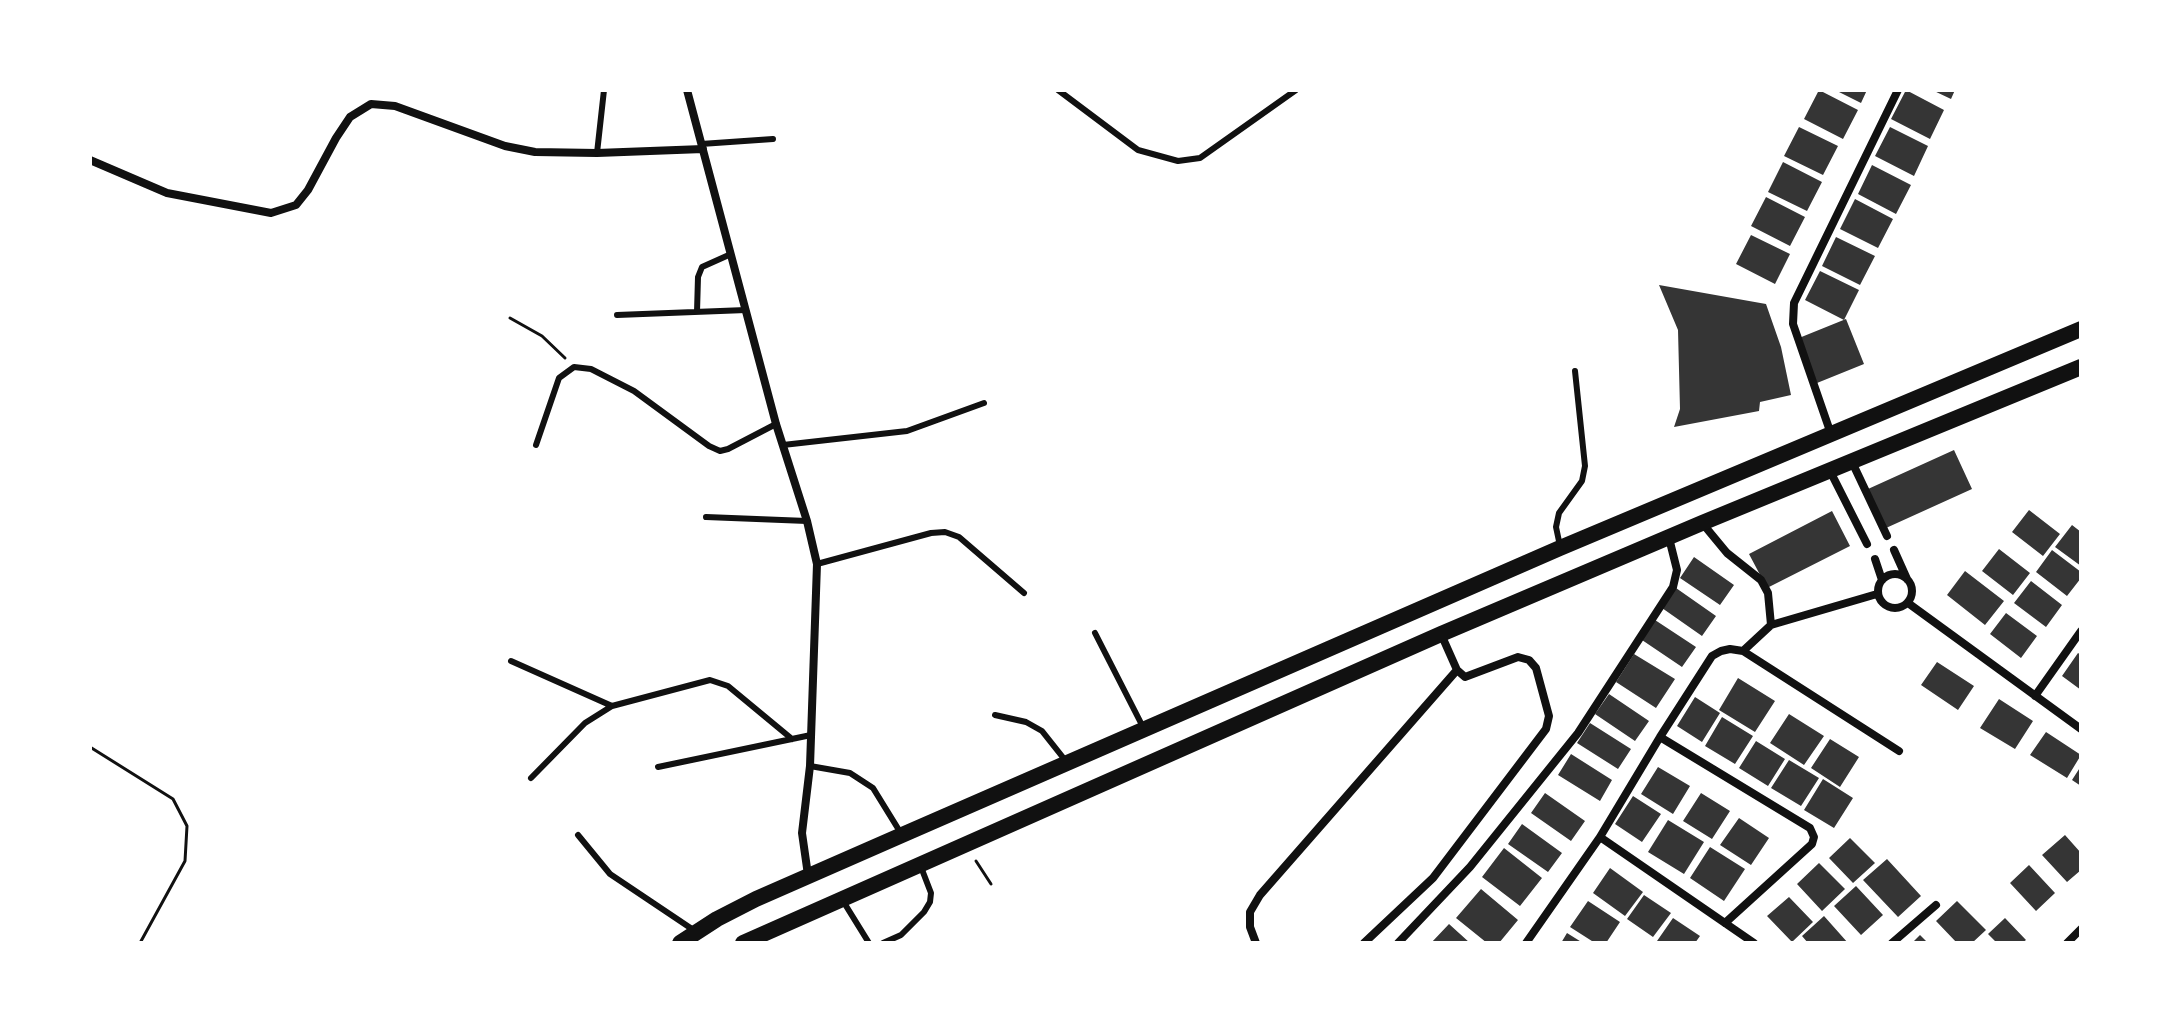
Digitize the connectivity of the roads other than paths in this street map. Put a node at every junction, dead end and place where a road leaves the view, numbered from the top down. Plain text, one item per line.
1 (604, 90) edge
2 (687, 90) edge
3 (1058, 90) edge
4 (1296, 90) edge
5 (1898, 90) edge
6 (773, 139) dead end
7 (702, 146) junction
8 (597, 153) junction
9 (90, 160) edge
10 (731, 254) junction
11 (746, 310) junction
12 (697, 312) junction
13 (617, 315) dead end
14 (2081, 329) edge
15 (2081, 367) edge
16 (1575, 371) dead end
17 (984, 403) dead end
18 (776, 424) junction
19 (1831, 434) junction
20 (536, 445) dead end
21 (783, 445) junction
22 (1852, 462) junction
23 (1830, 471) junction
24 (706, 517) dead end
25 (807, 521) junction
26 (1702, 523) junction
27 (1887, 536) dead end
28 (1669, 537) junction
29 (1867, 544) dead end
30 (1560, 548) junction
31 (1894, 550) dead end
32 (1875, 559) dead end
33 (817, 564) junction
34 (1907, 579) junction
35 (1882, 580) junction
36 (1024, 593) dead end
37 (1877, 594) junction
38 (1908, 603) junction
39 (1771, 625) junction
40 (2081, 631) edge
41 (1095, 633) dead end
42 (1441, 634) junction
43 (1743, 651) junction
44 (511, 661) dead end
45 (1457, 670) junction
46 (2035, 696) junction
47 (612, 706) junction
48 (995, 715) dead end
49 (1144, 729) junction
50 (2081, 729) edge
51 (811, 735) junction
52 (1660, 737) junction
53 (792, 739) junction
54 (1899, 751) dead end
55 (1067, 763) junction
56 (810, 766) junction
57 (658, 767) dead end
58 (531, 778) dead end
59 (578, 835) dead end
60 (902, 835) junction
61 (1600, 837) junction
62 (920, 864) junction
63 (808, 876) junction
64 (841, 898) junction
65 (1936, 905) dead end
66 (1725, 923) junction
67 (2081, 929) edge
68 (697, 932) junction
69 (680, 943) edge
70 (743, 943) edge
71 (869, 943) edge
72 (883, 943) edge
73 (1256, 943) edge
74 (1364, 943) edge
75 (1398, 943) edge
76 (1526, 943) edge
77 (1754, 943) edge
78 (1892, 943) edge
79 (2067, 943) edge

1 - 8 lane
2 - 7 street
3 - 4 lane
5 - 19 street
6 - 7 lane
7 - 8 street
7 - 10 street
8 - 9 street
10 - 11 street
10 - 12 lane
11 - 12 lane
11 - 18 street
12 - 13 lane
14 - 19 main road
15 - 22 main road
16 - 30 lane
17 - 21 lane
18 - 20 lane
18 - 21 street
19 - 30 main road
21 - 25 street
22 - 23 main road
22 - 27 street
23 - 26 main road
23 - 29 street
24 - 25 lane
25 - 33 street
26 - 28 main road
26 - 39 street
28 - 42 main road
28 - 75 street
30 - 49 main road
31 - 34 street
32 - 35 street
33 - 36 lane
33 - 51 street
34 - 35 street
34 - 38 street
35 - 37 street
37 - 38 street
37 - 39 street
38 - 46 street
39 - 43 street
40 - 46 street
41 - 49 lane
42 - 45 street
42 - 62 main road
43 - 52 street
43 - 54 street
44 - 47 lane
45 - 73 street
45 - 74 street
46 - 50 street
47 - 53 lane
47 - 58 lane
48 - 55 lane
49 - 55 main road
51 - 53 lane
51 - 56 street
52 - 61 street
52 - 66 street
53 - 57 lane
55 - 60 main road
56 - 60 lane
56 - 63 street
59 - 68 lane
60 - 63 main road
61 - 66 street
61 - 76 street
62 - 64 main road
62 - 72 lane
63 - 68 main road
64 - 70 main road
64 - 71 lane
65 - 78 street
66 - 77 street
67 - 79 street
68 - 69 main road

